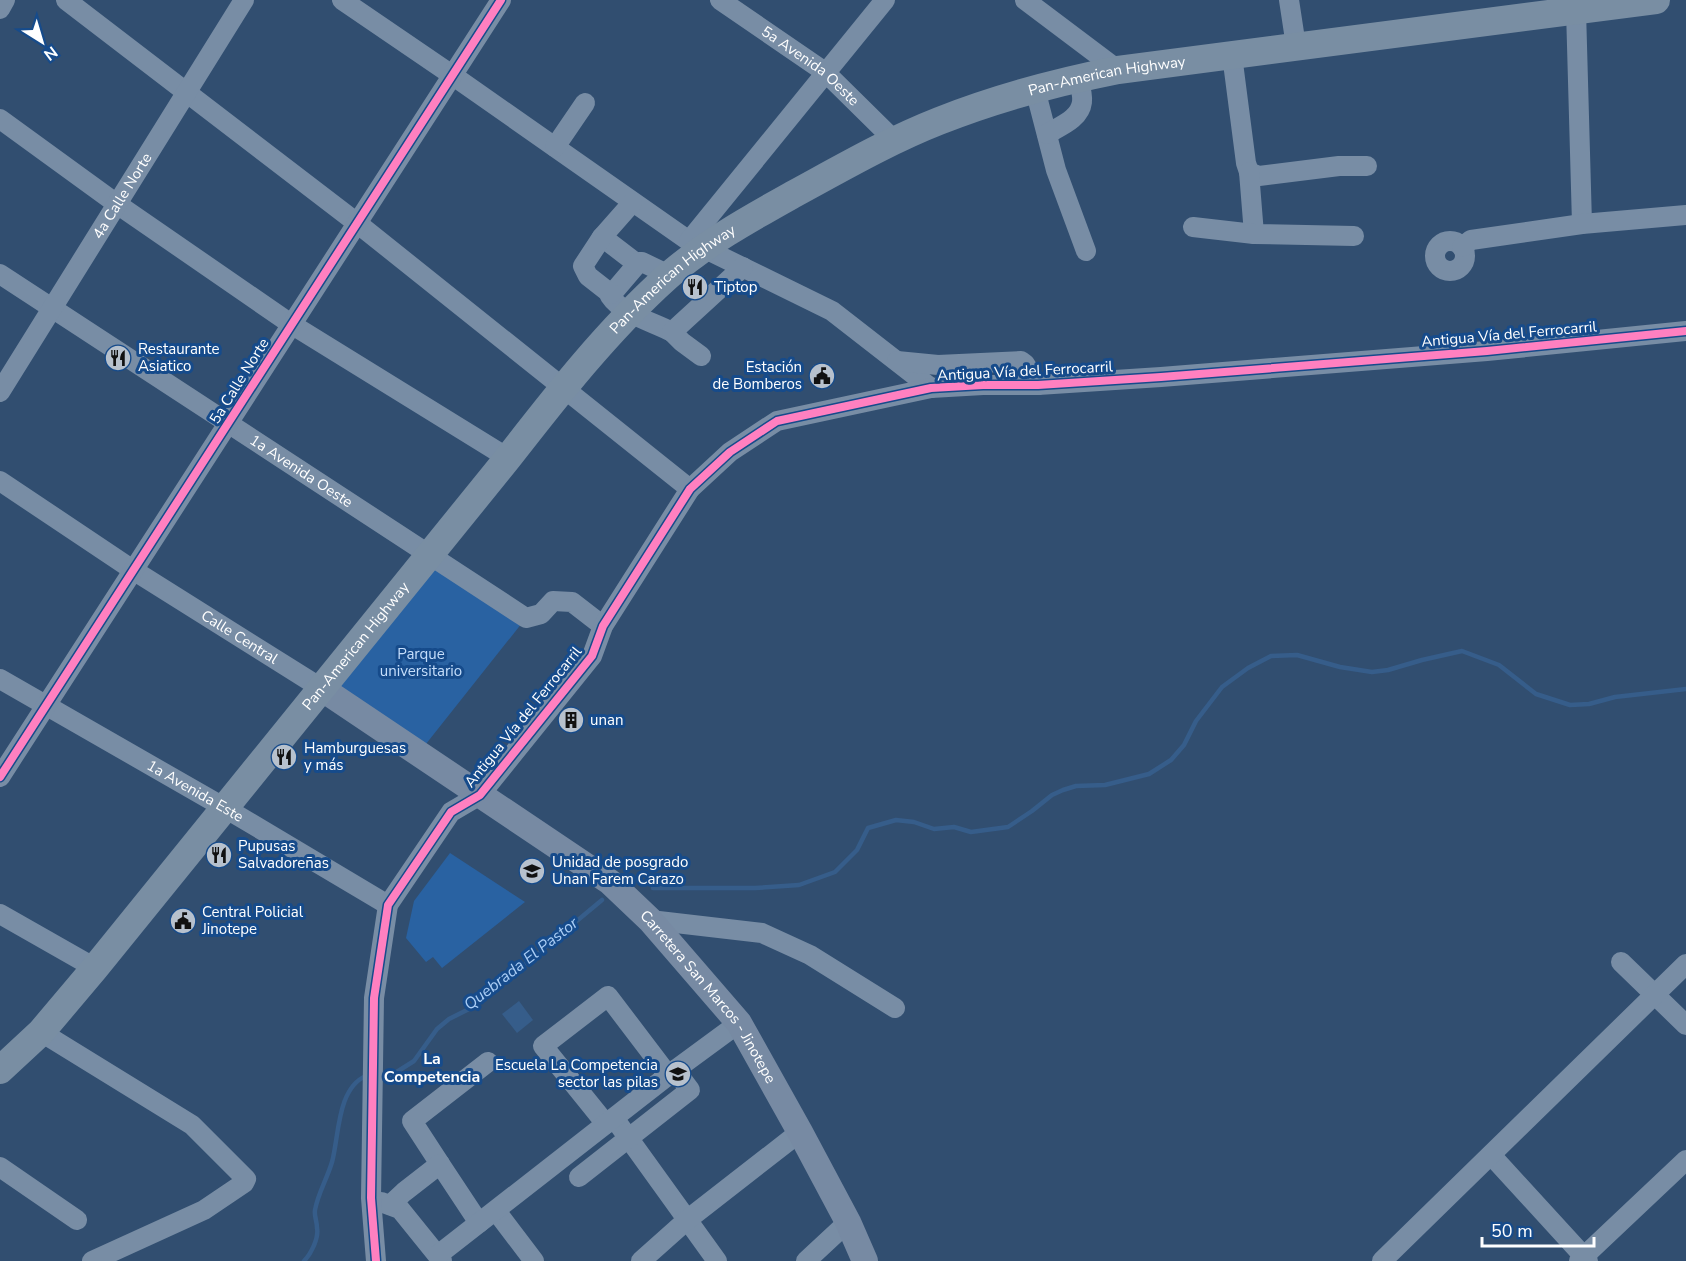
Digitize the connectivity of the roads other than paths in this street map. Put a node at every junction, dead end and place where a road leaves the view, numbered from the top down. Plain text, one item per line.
1 (5, 0) edge
2 (66, 0) edge
3 (244, 0) edge
4 (342, 0) edge
5 (501, 0) edge
6 (720, 0) edge
7 (885, 0) edge
8 (1025, 0) edge
9 (1289, 0) edge
10 (1656, 0) edge
11 (1543, 7) edge
12 (0, 9) edge
13 (1576, 10) junction
14 (1296, 46) junction
15 (1233, 55) junction
16 (1118, 70) junction
17 (825, 72) junction
18 (452, 75) junction
19 (1078, 78) junction
20 (1035, 88) junction
21 (187, 93) junction
22 (585, 103) dead end
23 (0, 119) edge
24 (1047, 134) junction
25 (896, 141) junction
26 (555, 147) junction
27 (1367, 166) dead end
28 (1249, 172) junction
29 (632, 203) junction
30 (117, 204) junction
31 (1686, 214) edge
32 (357, 223) junction
33 (1582, 224) junction
34 (1193, 227) dead end
35 (1254, 234) junction
36 (1354, 236) dead end
37 (602, 237) junction
38 (697, 245) junction
39 (1462, 246) dead end
40 (1086, 251) dead end
41 (636, 263) junction
42 (743, 267) junction
43 (0, 274) edge
44 (669, 275) junction
45 (620, 304) junction
46 (53, 310) junction
47 (291, 324) junction
48 (1686, 331) edge
49 (672, 332) junction
50 (701, 356) dead end
51 (897, 361) junction
52 (1038, 385) junction
53 (563, 388) junction
54 (931, 388) junction
55 (0, 392) edge
56 (228, 424) junction
57 (508, 458) junction
58 (0, 481) edge
59 (690, 489) junction
60 (430, 554) junction
61 (133, 570) junction
62 (603, 626) junction
63 (0, 679) edge
64 (321, 688) junction
65 (46, 706) junction
66 (0, 777) edge
67 (480, 795) junction
68 (225, 808) junction
69 (388, 905) junction
70 (0, 914) edge
71 (650, 920) junction
72 (1621, 962) dead end
73 (1686, 964) edge
74 (95, 968) junction
75 (1655, 994) junction
76 (895, 1008) dead end
77 (739, 1023) junction
78 (1686, 1025) edge
79 (40, 1032) junction
80 (488, 1062) dead end
81 (0, 1070) edge
82 (671, 1072) junction
83 (610, 1121) junction
84 (800, 1132) junction
85 (629, 1139) junction
86 (1491, 1155) junction
87 (1686, 1160) edge
88 (440, 1164) junction
89 (0, 1167) edge
90 (579, 1177) dead end
91 (371, 1198) junction
92 (390, 1205) junction
93 (496, 1211) junction
94 (77, 1220) dead end
95 (687, 1220) junction
96 (848, 1222) junction
97 (479, 1223) junction
98 (440, 1258) edge
99 (1584, 1260) edge
100 (92, 1261) edge
101 (376, 1261) edge
102 (534, 1261) edge
103 (641, 1261) edge
104 (717, 1261) edge
105 (806, 1261) edge
106 (864, 1261) edge
107 (1382, 1261) edge

1 - 12 street
2 - 21 street
3 - 21 street, 4a Calle Norte
4 - 18 street
5 - 18 street, 5a Calle Norte
6 - 17 street, 5a Avenida Oeste
7 - 17 street
8 - 16 street
9 - 14 street
10 - 13 highway, Pan-American Highway
11 - 13 highway, Pan-American Highway
11 - 14 highway, Pan-American Highway
13 - 33 street
14 - 15 highway, Pan-American Highway
15 - 16 highway, Pan-American Highway
15 - 28 street
16 - 19 highway, Pan-American Highway
17 - 25 street, 5a Avenida Oeste
17 - 38 street
18 - 26 street
18 - 32 street, 5a Calle Norte
19 - 20 highway, Pan-American Highway
19 - 24 street
20 - 24 street
20 - 25 highway, Pan-American Highway
21 - 30 street, 4a Calle Norte
21 - 32 street
22 - 26 street
23 - 30 street
24 - 40 street
25 - 38 highway, Pan-American Highway
26 - 29 street
27 - 28 street
28 - 35 street
29 - 37 street
29 - 38 street
30 - 46 street, 4a Calle Norte
30 - 47 street
31 - 33 street
32 - 47 street, 5a Calle Norte
32 - 53 street
33 - 39 street
34 - 35 street
35 - 36 street
37 - 41 street
37 - 45 street
38 - 42 street
38 - 44 highway, Pan-American Highway
41 - 44 street
41 - 45 street
42 - 49 street
42 - 51 street
43 - 46 street, 1a Avenida Oeste
44 - 45 highway, Pan-American Highway
45 - 49 street
45 - 53 highway, Pan-American Highway
46 - 55 street, 4a Calle Norte
46 - 56 street, 1a Avenida Oeste
47 - 56 street, 5a Calle Norte
47 - 57 street
48 - 52 street, Antigua Vía del Ferrocarril
49 - 50 street
51 - 52 street
51 - 54 street
52 - 54 street, Antigua Vía del Ferrocarril
53 - 57 highway, Pan-American Highway
53 - 59 street
54 - 59 street, Antigua Vía del Ferrocarril
56 - 60 street, 1a Avenida Oeste
56 - 61 street, 5a Calle Norte
57 - 60 highway, Pan-American Highway
58 - 61 street, Calle Central
59 - 62 street, Antigua Vía del Ferrocarril
60 - 62 street, 1a Avenida Oeste
60 - 64 highway, Pan-American Highway
61 - 64 street, Calle Central
61 - 65 street, 5a Calle Norte
62 - 67 street, Antigua Vía del Ferrocarril
63 - 65 street, 1a Avenida Este
64 - 67 main road, Calle Central
64 - 68 highway, Pan-American Highway
65 - 66 street, 5a Calle Norte
65 - 68 street, 1a Avenida Este
67 - 69 street, Antigua Vía del Ferrocarril
67 - 71 main road, Carretera San Marcos - Jinotepe
68 - 69 street, 1a Avenida Este
68 - 74 highway, Pan-American Highway
69 - 91 street, Antigua Vía del Ferrocarril
70 - 74 street
71 - 76 street
71 - 77 main road, Carretera San Marcos - Jinotepe
72 - 75 street
73 - 75 street
74 - 79 highway, Pan-American Highway
75 - 78 street
75 - 86 street
77 - 82 street
77 - 84 main road, Carretera San Marcos - Jinotepe
79 - 81 highway, Pan-American Highway
79 - 100 street
80 - 88 street
82 - 83 street
82 - 83 street
82 - 85 street
83 - 85 street
83 - 93 street
84 - 95 street
84 - 96 main road, Carretera San Marcos - Jinotepe
85 - 90 street
85 - 95 street
86 - 99 street
86 - 107 street
87 - 99 street
88 - 92 street
88 - 97 street
89 - 94 street
91 - 92 street
91 - 101 street, Antigua Vía del Ferrocarril
92 - 98 street
93 - 97 street
93 - 102 street
95 - 103 street
95 - 104 street
96 - 105 street
96 - 106 main road, Carretera San Marcos - Jinotepe
97 - 98 street

